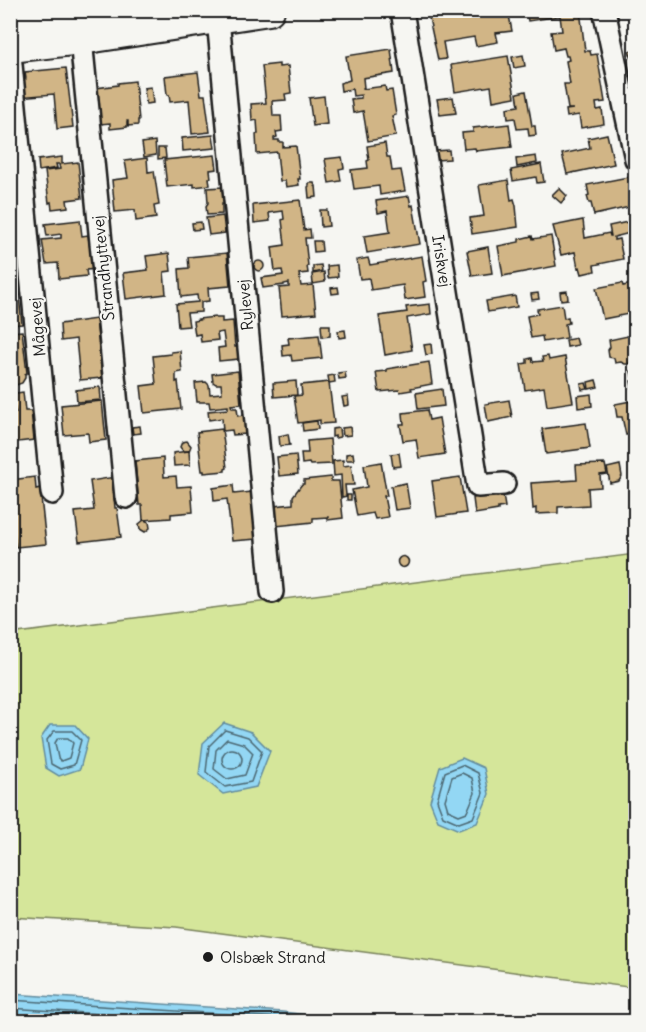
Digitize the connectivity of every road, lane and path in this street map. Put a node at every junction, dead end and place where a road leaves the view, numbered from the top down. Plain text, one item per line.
1 (132, 10) edge
2 (269, 10) edge
3 (402, 10) edge
4 (604, 10) edge
5 (218, 19) junction
6 (10, 25) edge
7 (81, 39) junction
8 (10, 47) edge
9 (10, 54) edge
10 (636, 159) edge
11 (504, 484) dead end
12 (52, 493) dead end
13 (126, 497) dead end
14 (272, 592) dead end

1 - 6 main road
2 - 5 main road
3 - 11 street, Iriskvej
4 - 10 street
5 - 7 main road
5 - 14 street, Rylevej
7 - 8 main road
7 - 13 street, Strandhyttevej
9 - 12 street, Mågevej

